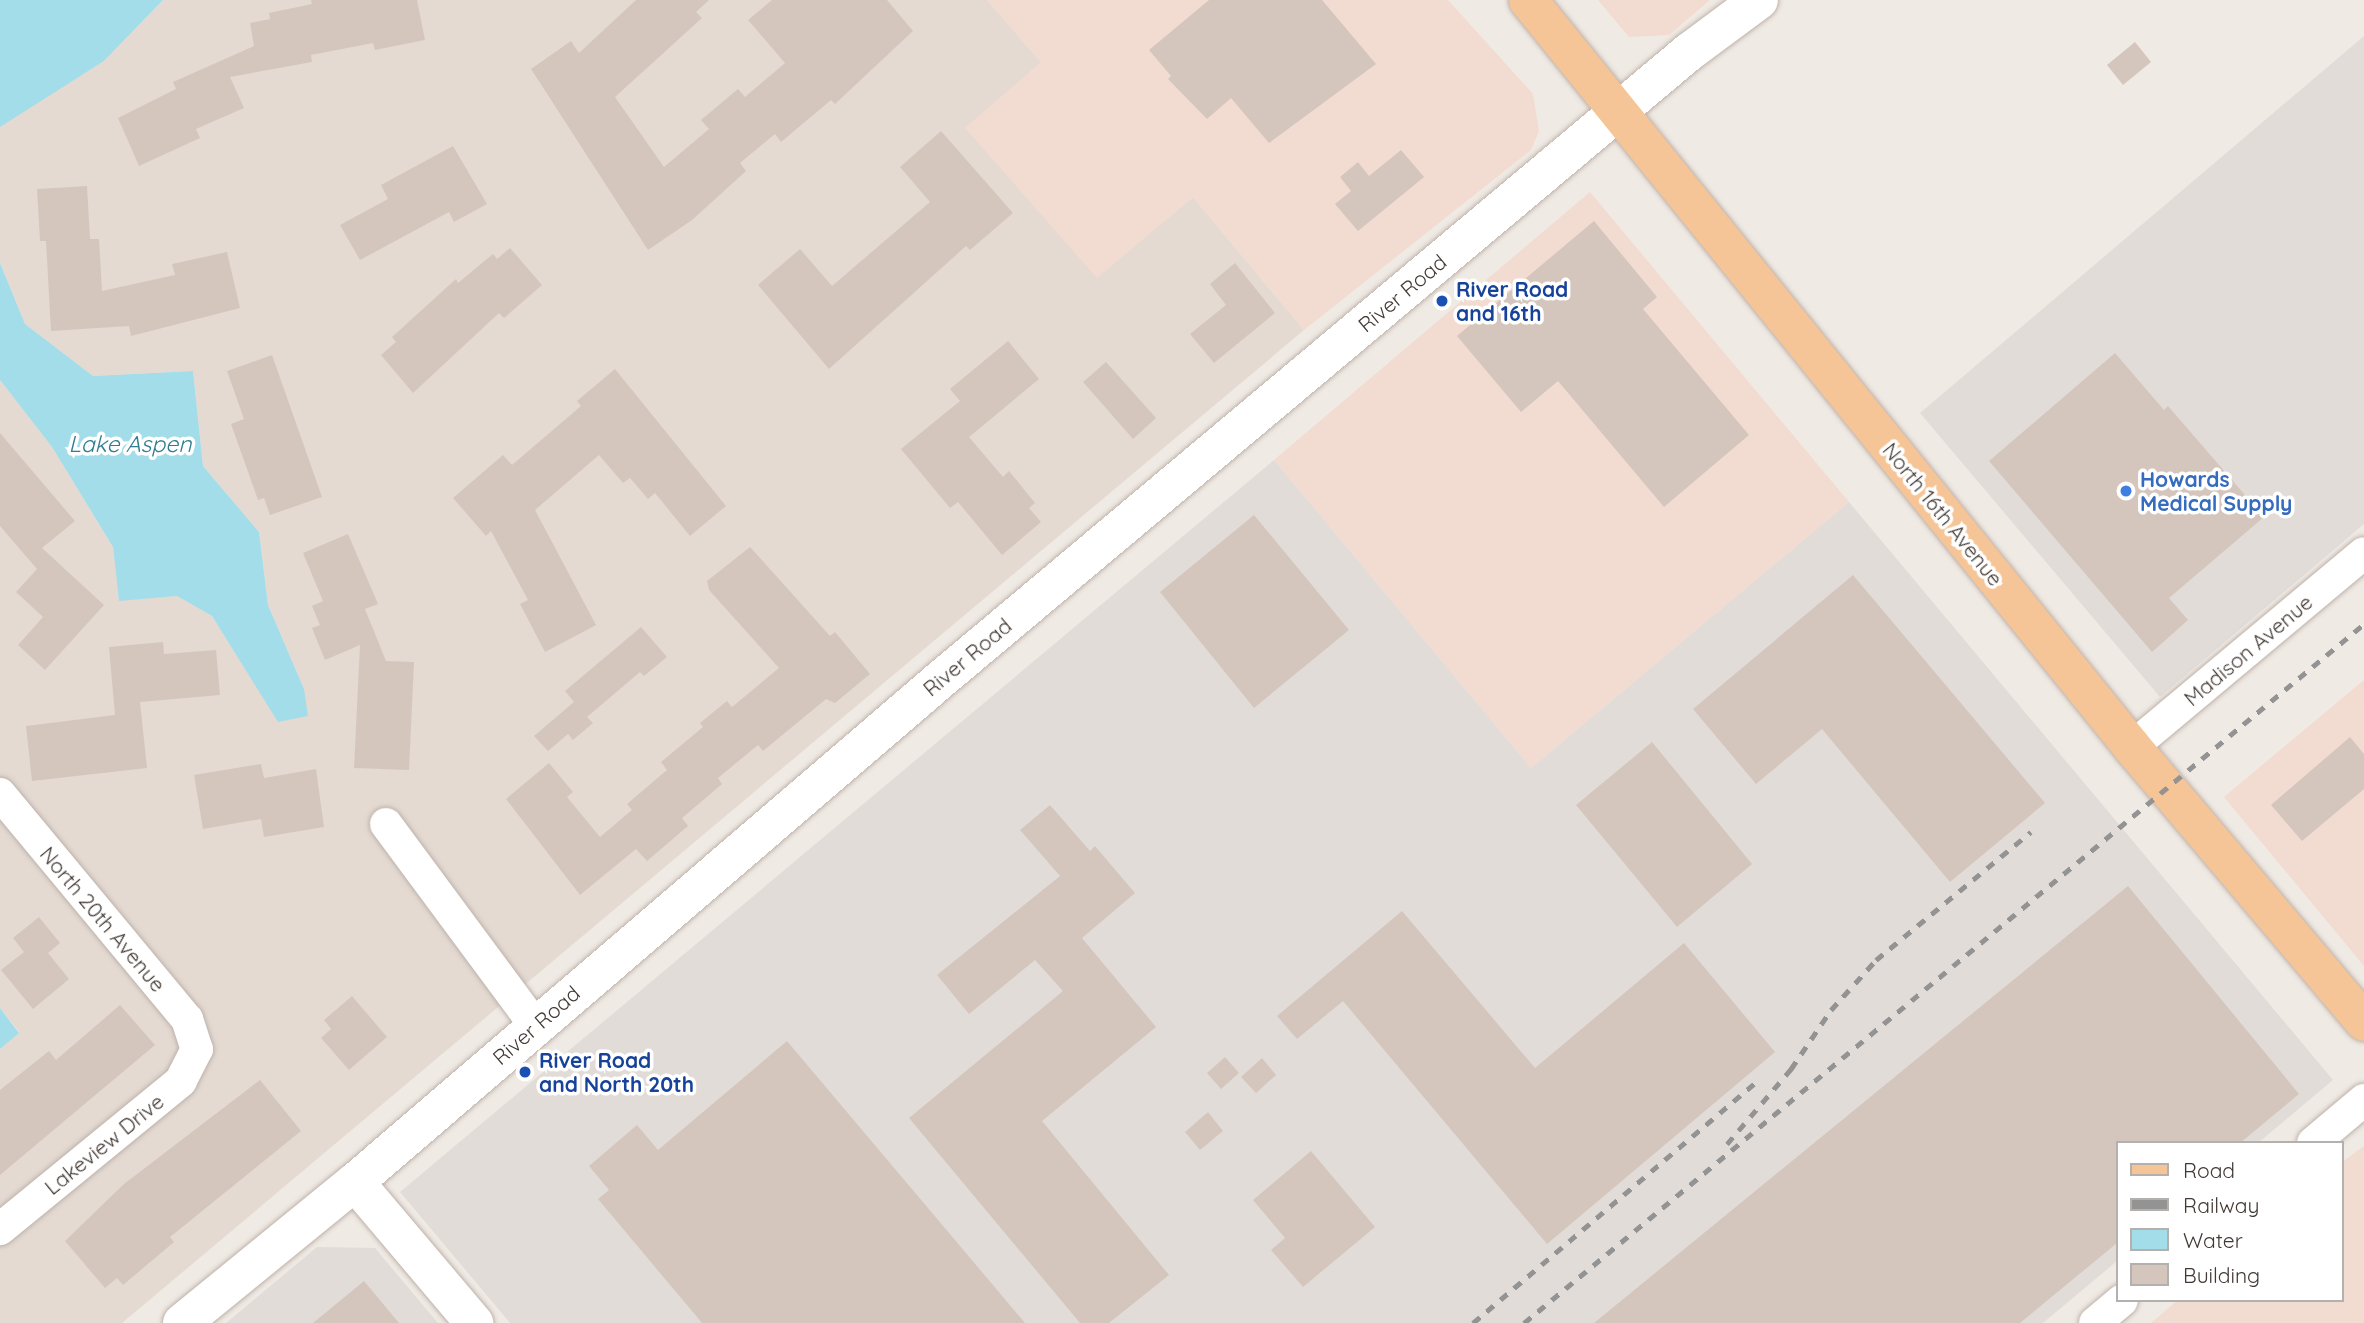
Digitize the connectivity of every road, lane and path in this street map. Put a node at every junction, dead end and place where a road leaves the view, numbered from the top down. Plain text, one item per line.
1 (1528, 0) edge
2 (1759, 0) edge
3 (1620, 110) junction
4 (2364, 553) edge
5 (2132, 747) junction
6 (0, 794) edge
7 (386, 824) dead end
8 (2364, 1022) edge
9 (535, 1025) junction
10 (197, 1049) joint
11 (2364, 1100) edge
12 (2314, 1141) edge
13 (355, 1182) junction
14 (0, 1229) edge
15 (2120, 1302) edge
16 (182, 1323) edge
17 (474, 1323) edge
18 (2095, 1323) edge

1 - 3 main road, North 16th Avenue
2 - 3 street, River Road
3 - 5 main road, North 16th Avenue
3 - 9 street, River Road
4 - 5 street, Madison Avenue
5 - 8 main road, North 16th Avenue
6 - 10 street, North 20th Avenue
7 - 9 street
9 - 13 street, River Road
10 - 14 street, Lakeview Drive
11 - 12 street
13 - 16 street, River Road
13 - 17 street
15 - 18 street

